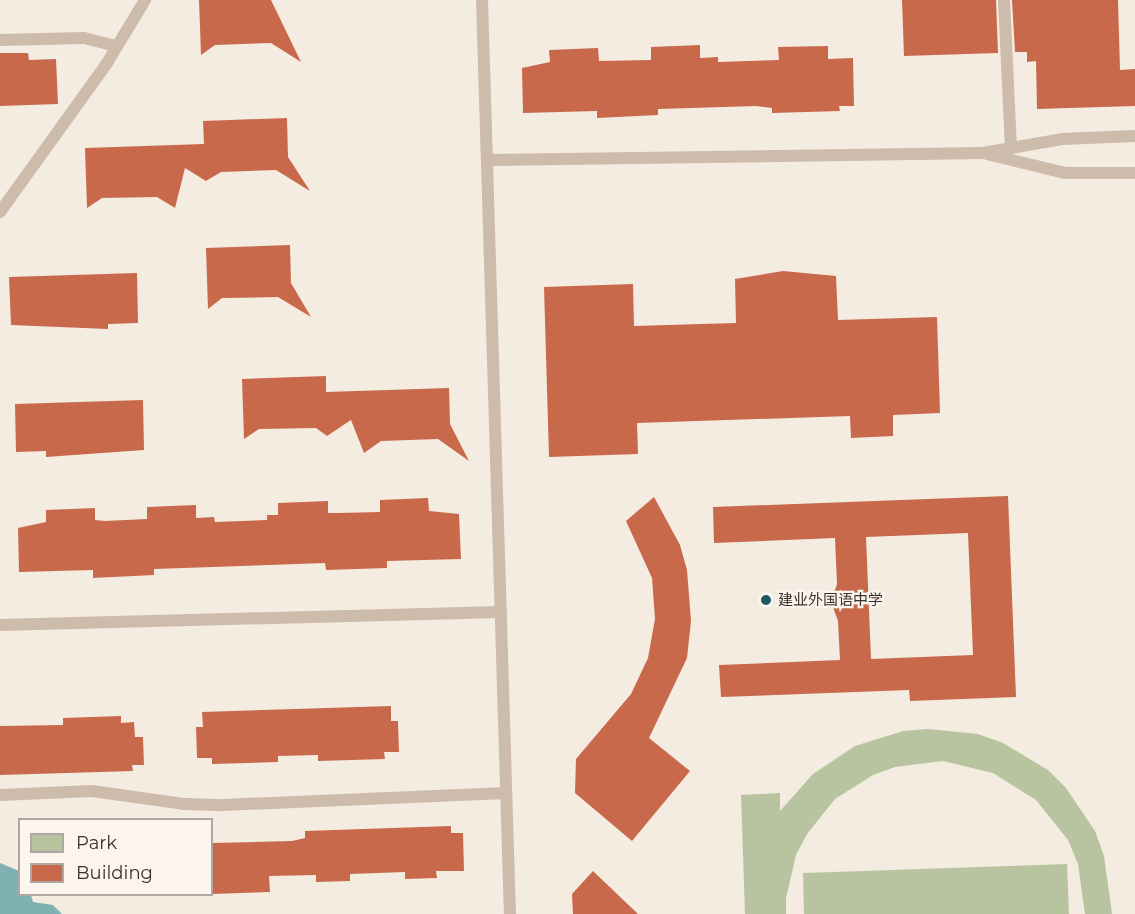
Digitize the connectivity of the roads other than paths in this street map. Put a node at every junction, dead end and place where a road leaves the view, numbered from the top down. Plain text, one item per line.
1 (145, 0) edge
2 (482, 0) edge
3 (1004, 0) edge
4 (0, 40) edge
5 (117, 46) junction
6 (1135, 136) edge
7 (1011, 148) junction
8 (983, 153) junction
9 (487, 160) junction
10 (1135, 173) edge
11 (0, 212) edge
12 (501, 612) junction
13 (0, 625) edge
14 (506, 793) junction
15 (0, 795) edge
16 (510, 914) edge

1 - 5 lane
2 - 9 lane
3 - 7 lane
4 - 5 lane
5 - 11 lane
6 - 7 lane
7 - 8 lane
8 - 9 lane
8 - 10 lane
9 - 12 lane
12 - 13 lane
12 - 14 lane
14 - 15 lane
14 - 16 lane

